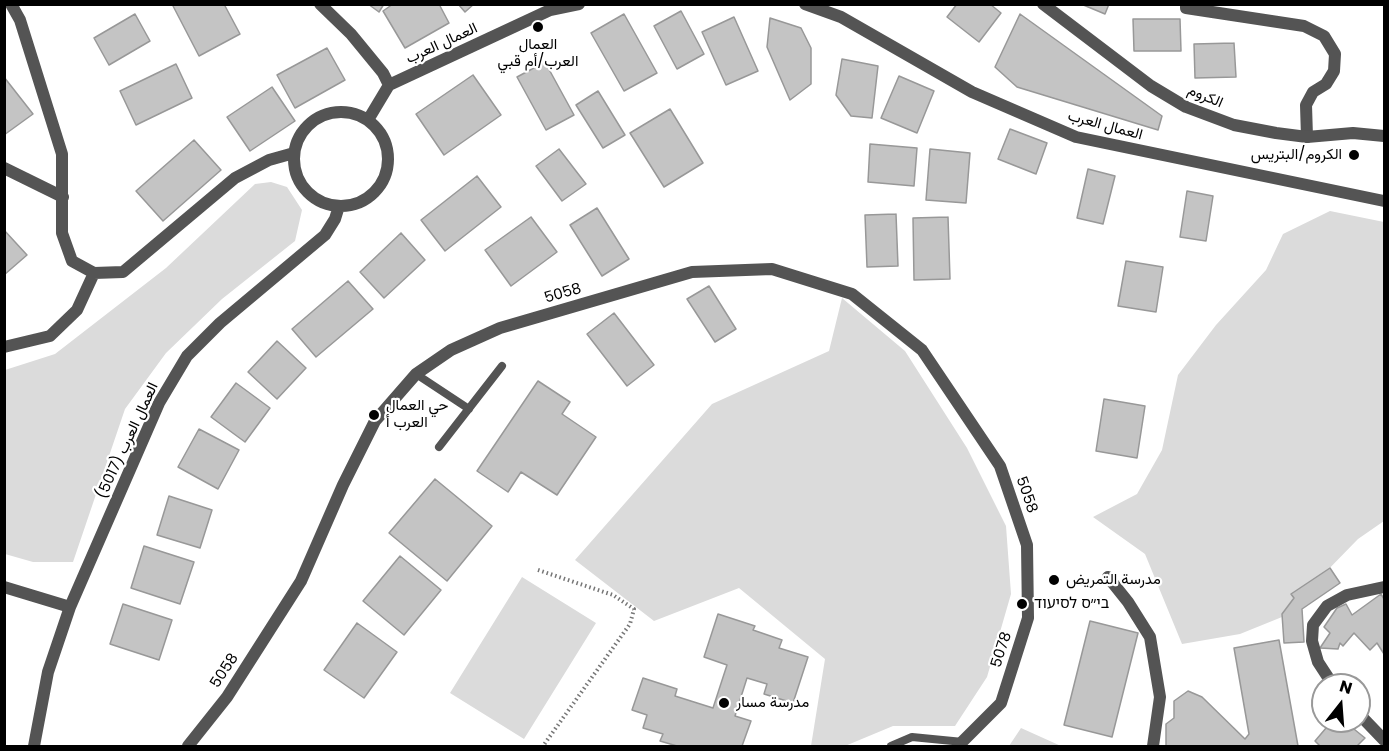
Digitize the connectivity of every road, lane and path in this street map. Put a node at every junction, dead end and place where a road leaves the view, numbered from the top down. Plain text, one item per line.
1 (11, 4) edge
2 (320, 4) edge
3 (579, 4) edge
4 (805, 4) edge
5 (828, 4) edge
6 (1043, 4) edge
7 (1186, 4) edge
8 (548, 7) edge
9 (841, 17) junction
10 (388, 85) junction
11 (368, 120) junction
12 (1384, 136) edge
13 (1307, 137) junction
14 (294, 153) junction
15 (4, 168) edge
16 (63, 197) junction
17 (1384, 201) edge
18 (339, 206) junction
19 (94, 273) junction
20 (4, 347) edge
21 (502, 366) dead end
22 (416, 374) junction
23 (469, 409) junction
24 (439, 447) dead end
25 (1027, 545) joint
26 (538, 570) dead end
27 (1108, 577) dead end
28 (4, 587) edge
29 (1384, 587) edge
30 (70, 607) junction
31 (1325, 673) edge
32 (1371, 726) edge
33 (1384, 740) edge
34 (960, 744) edge
35 (34, 747) edge
36 (188, 747) edge
37 (543, 747) edge
38 (891, 747) edge
39 (1153, 747) edge

1 - 16 street
2 - 10 street
3 - 8 street, العمال العرب
4 - 9 street, العمال العرب
5 - 9 street, العمال العرب
6 - 13 street, الكروم
7 - 13 street
8 - 10 street, العمال العرب
9 - 17 street, العمال العرب
10 - 11 street
11 - 14 street
11 - 18 street
12 - 13 street, الكروم
14 - 18 street
14 - 19 street
15 - 16 street
16 - 19 street
18 - 30 street, العمال العرب (5017)
19 - 20 street
21 - 23 lane
22 - 23 lane
22 - 25 street, 5058
22 - 36 street, 5058
23 - 24 lane
25 - 34 street, 5078
26 - 37 path
27 - 39 street
28 - 30 street
29 - 31 street
30 - 35 street, العمال العرب (5017)
32 - 33 street
34 - 38 lane

